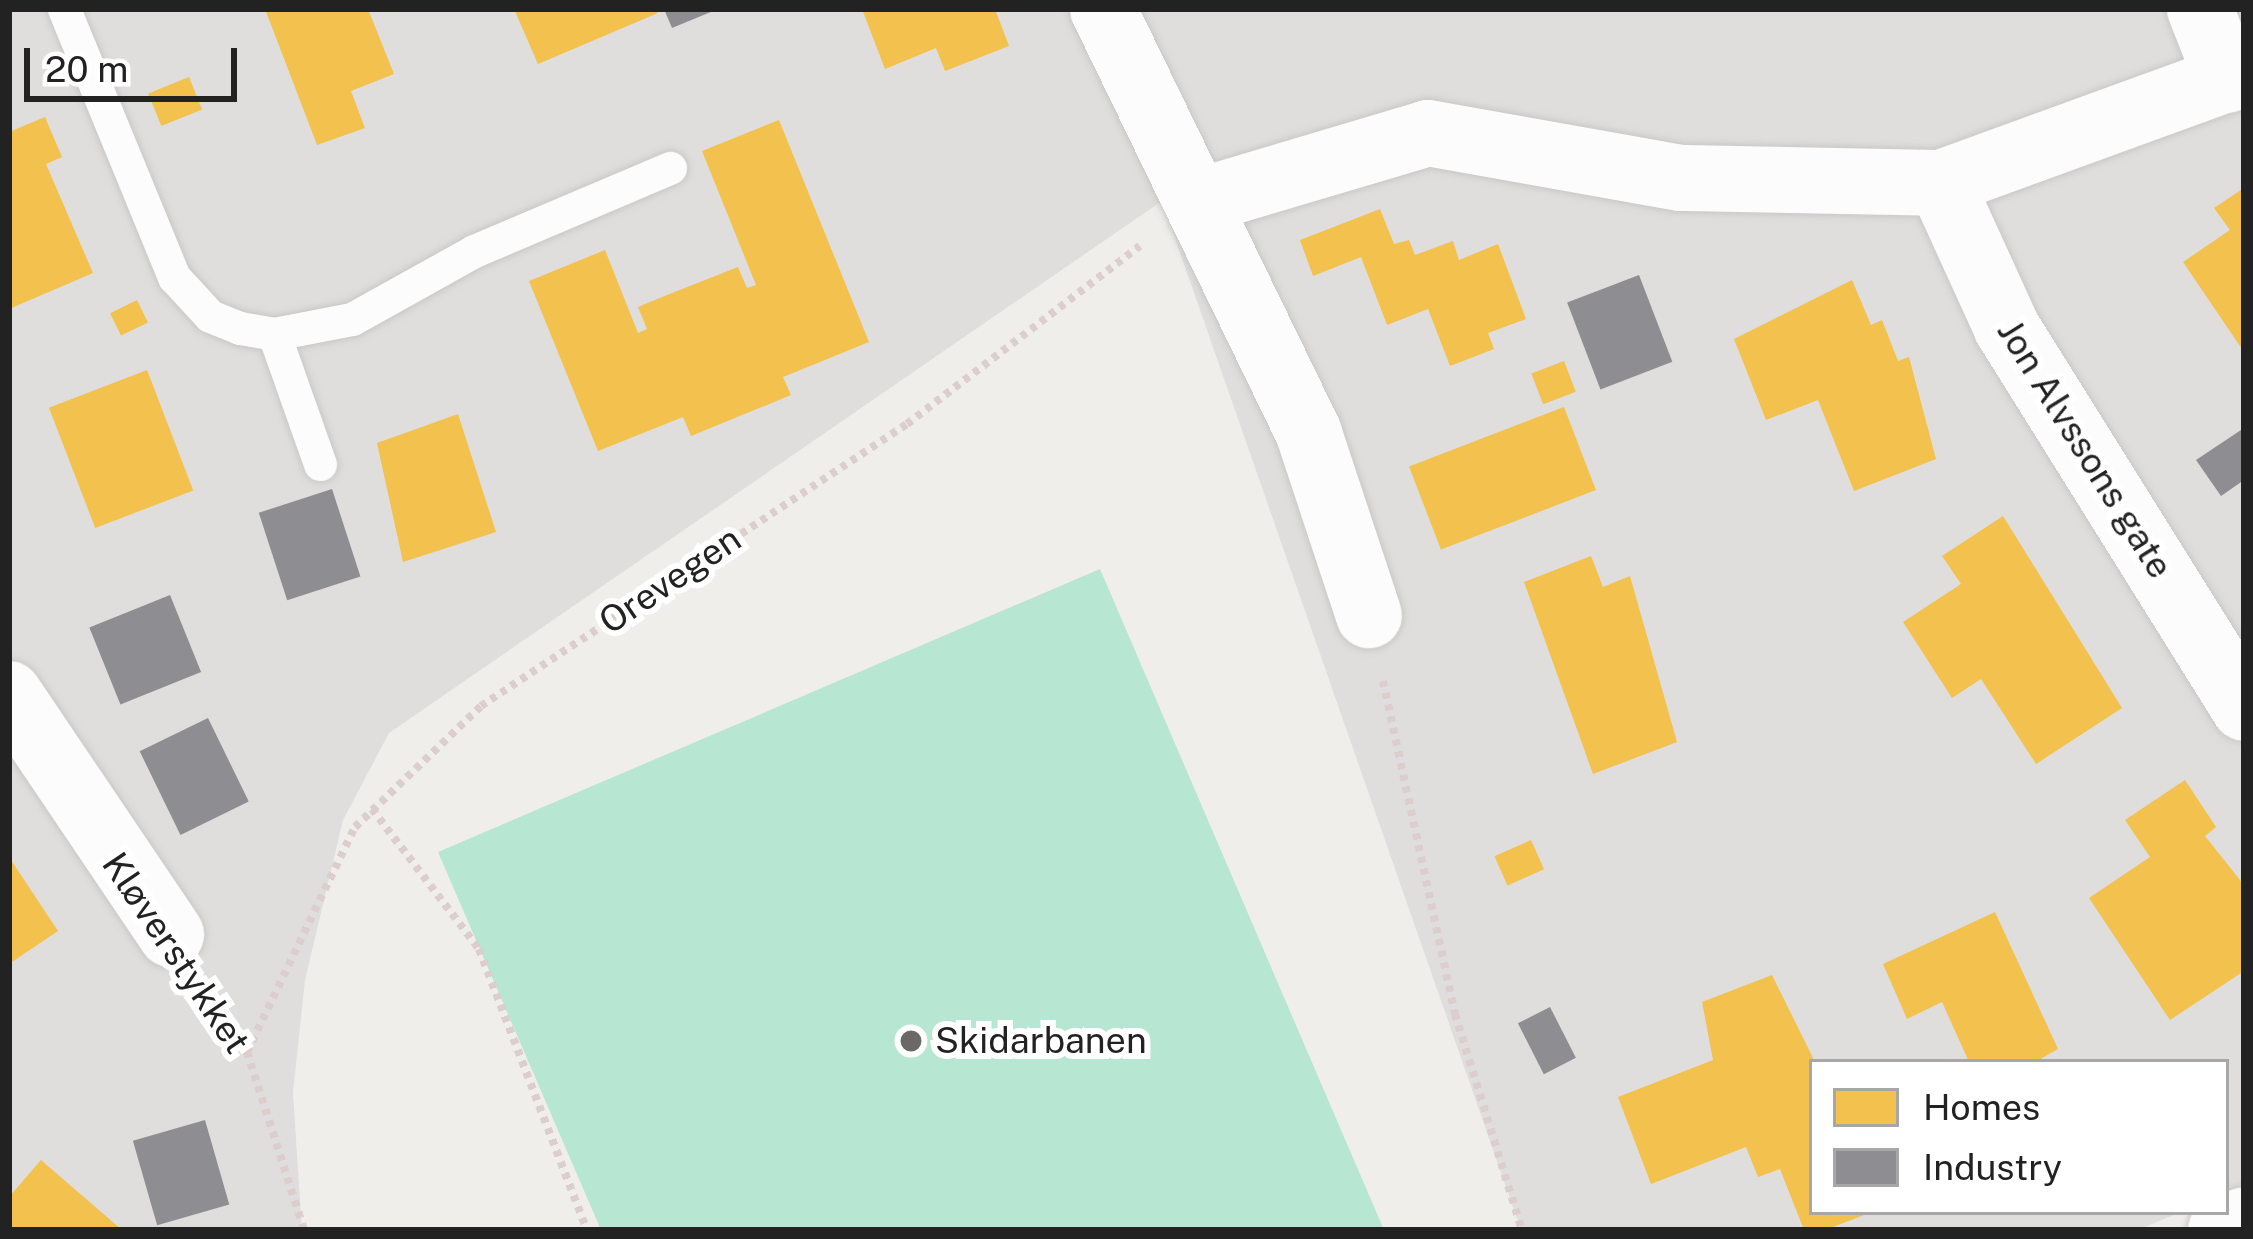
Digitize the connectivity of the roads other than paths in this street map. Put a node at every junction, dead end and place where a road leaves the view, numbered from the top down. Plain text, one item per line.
1 (64, 9) edge
2 (1103, 9) edge
3 (2200, 9) edge
4 (2236, 77) edge
5 (670, 168) dead end
6 (1941, 183) junction
7 (1200, 201) junction
8 (274, 334) junction
9 (320, 464) dead end
10 (1369, 615) road end
11 (9, 694) edge
12 (2244, 707) edge
13 (171, 934) road end
14 (2244, 1220) edge
15 (2221, 1230) edge

1 - 8 lane
2 - 7 street
3 - 4 street
4 - 6 street
5 - 8 lane
6 - 7 street
6 - 12 street, Jon Alvssons gate
7 - 10 street
8 - 9 lane
11 - 13 street, Kløverstykket
14 - 15 street

